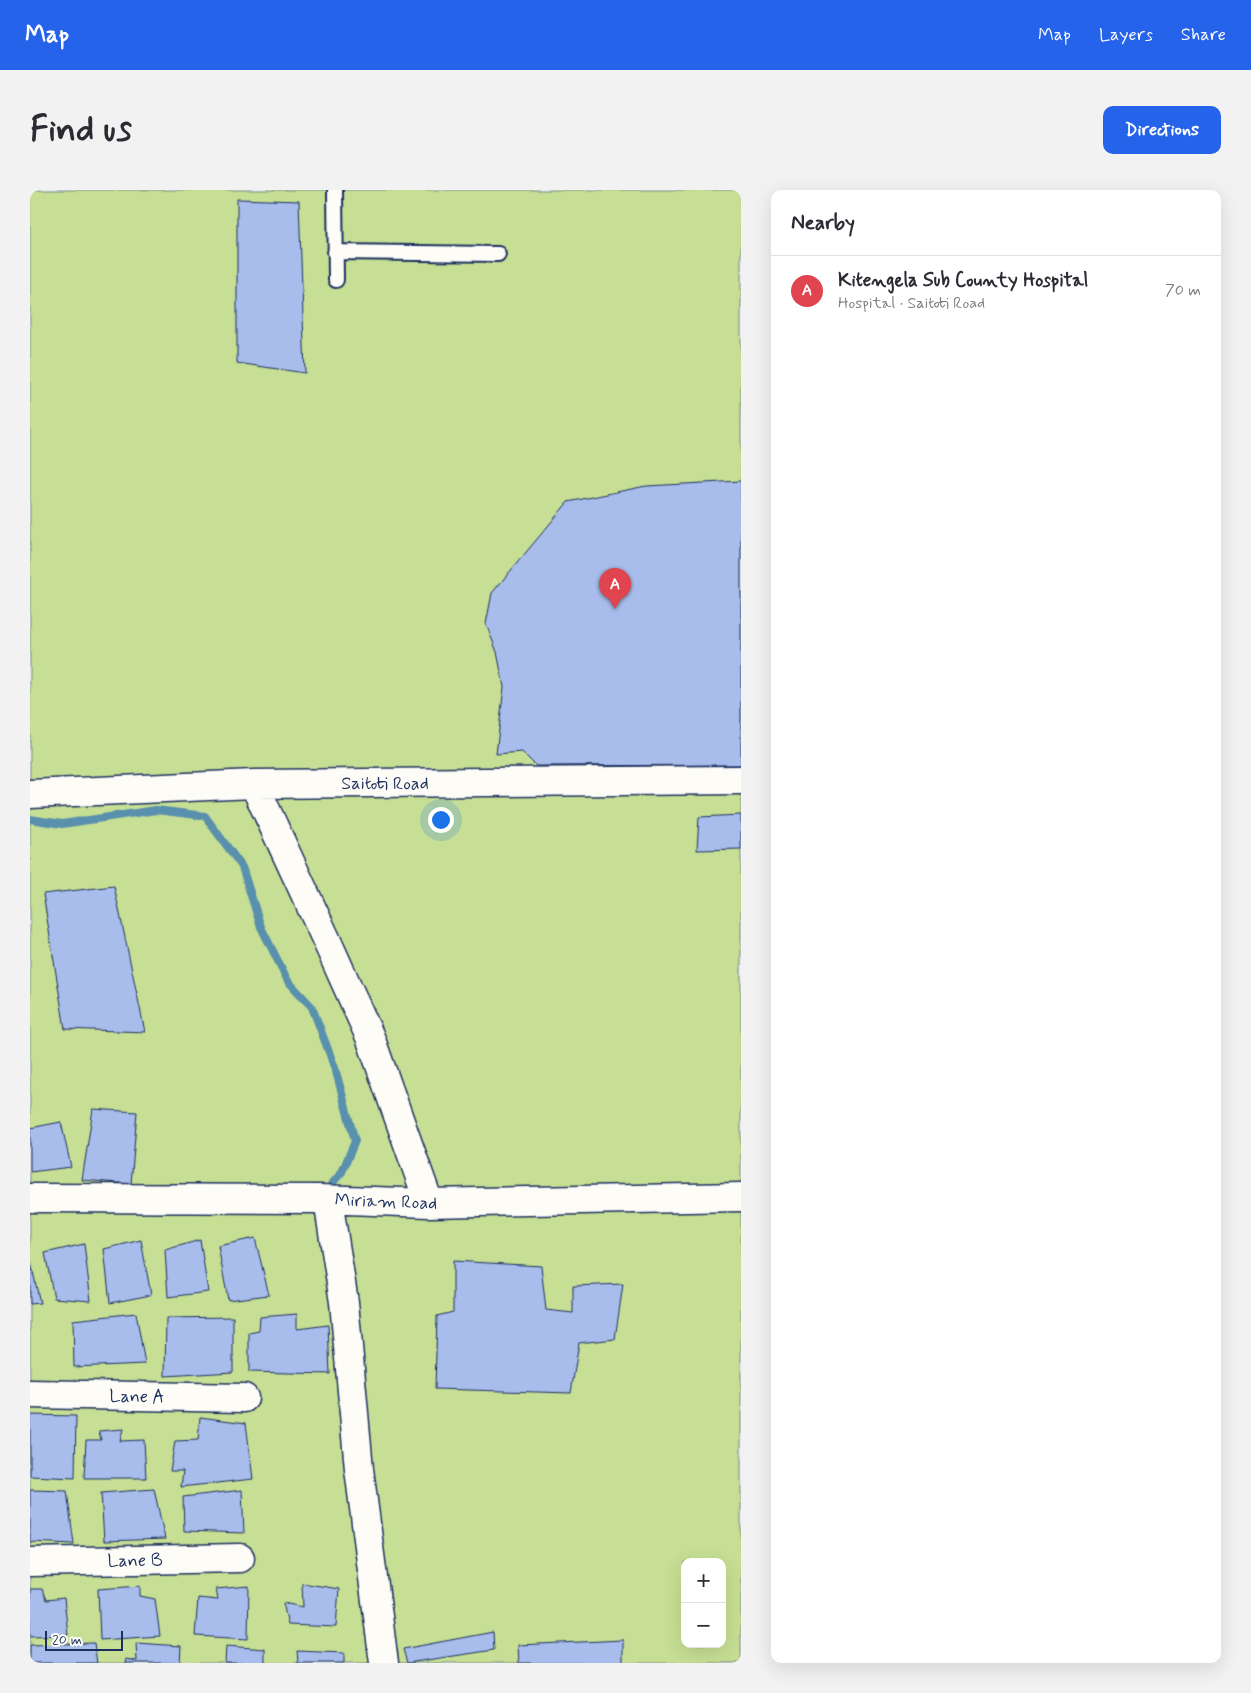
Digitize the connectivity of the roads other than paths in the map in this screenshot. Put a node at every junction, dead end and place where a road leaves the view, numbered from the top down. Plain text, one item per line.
1 (335, 190) edge
2 (335, 252) junction
3 (498, 254) dead end
4 (336, 280) dead end
5 (741, 780) edge
6 (254, 784) junction
7 (30, 794) edge
8 (741, 1197) edge
9 (30, 1198) edge
10 (328, 1200) junction
11 (429, 1203) junction
12 (30, 1394) edge
13 (244, 1398) dead end
14 (240, 1558) dead end
15 (30, 1562) edge
16 (384, 1663) edge

1 - 2 lane
2 - 3 lane
2 - 4 lane
5 - 6 street, Saitoti Road
6 - 7 street, Saitoti Road
6 - 11 street
8 - 11 street, Miriam Road
9 - 10 street, Miriam Road
10 - 11 street, Miriam Road
10 - 16 street
12 - 13 street, Lane A
14 - 15 street, Lane B

